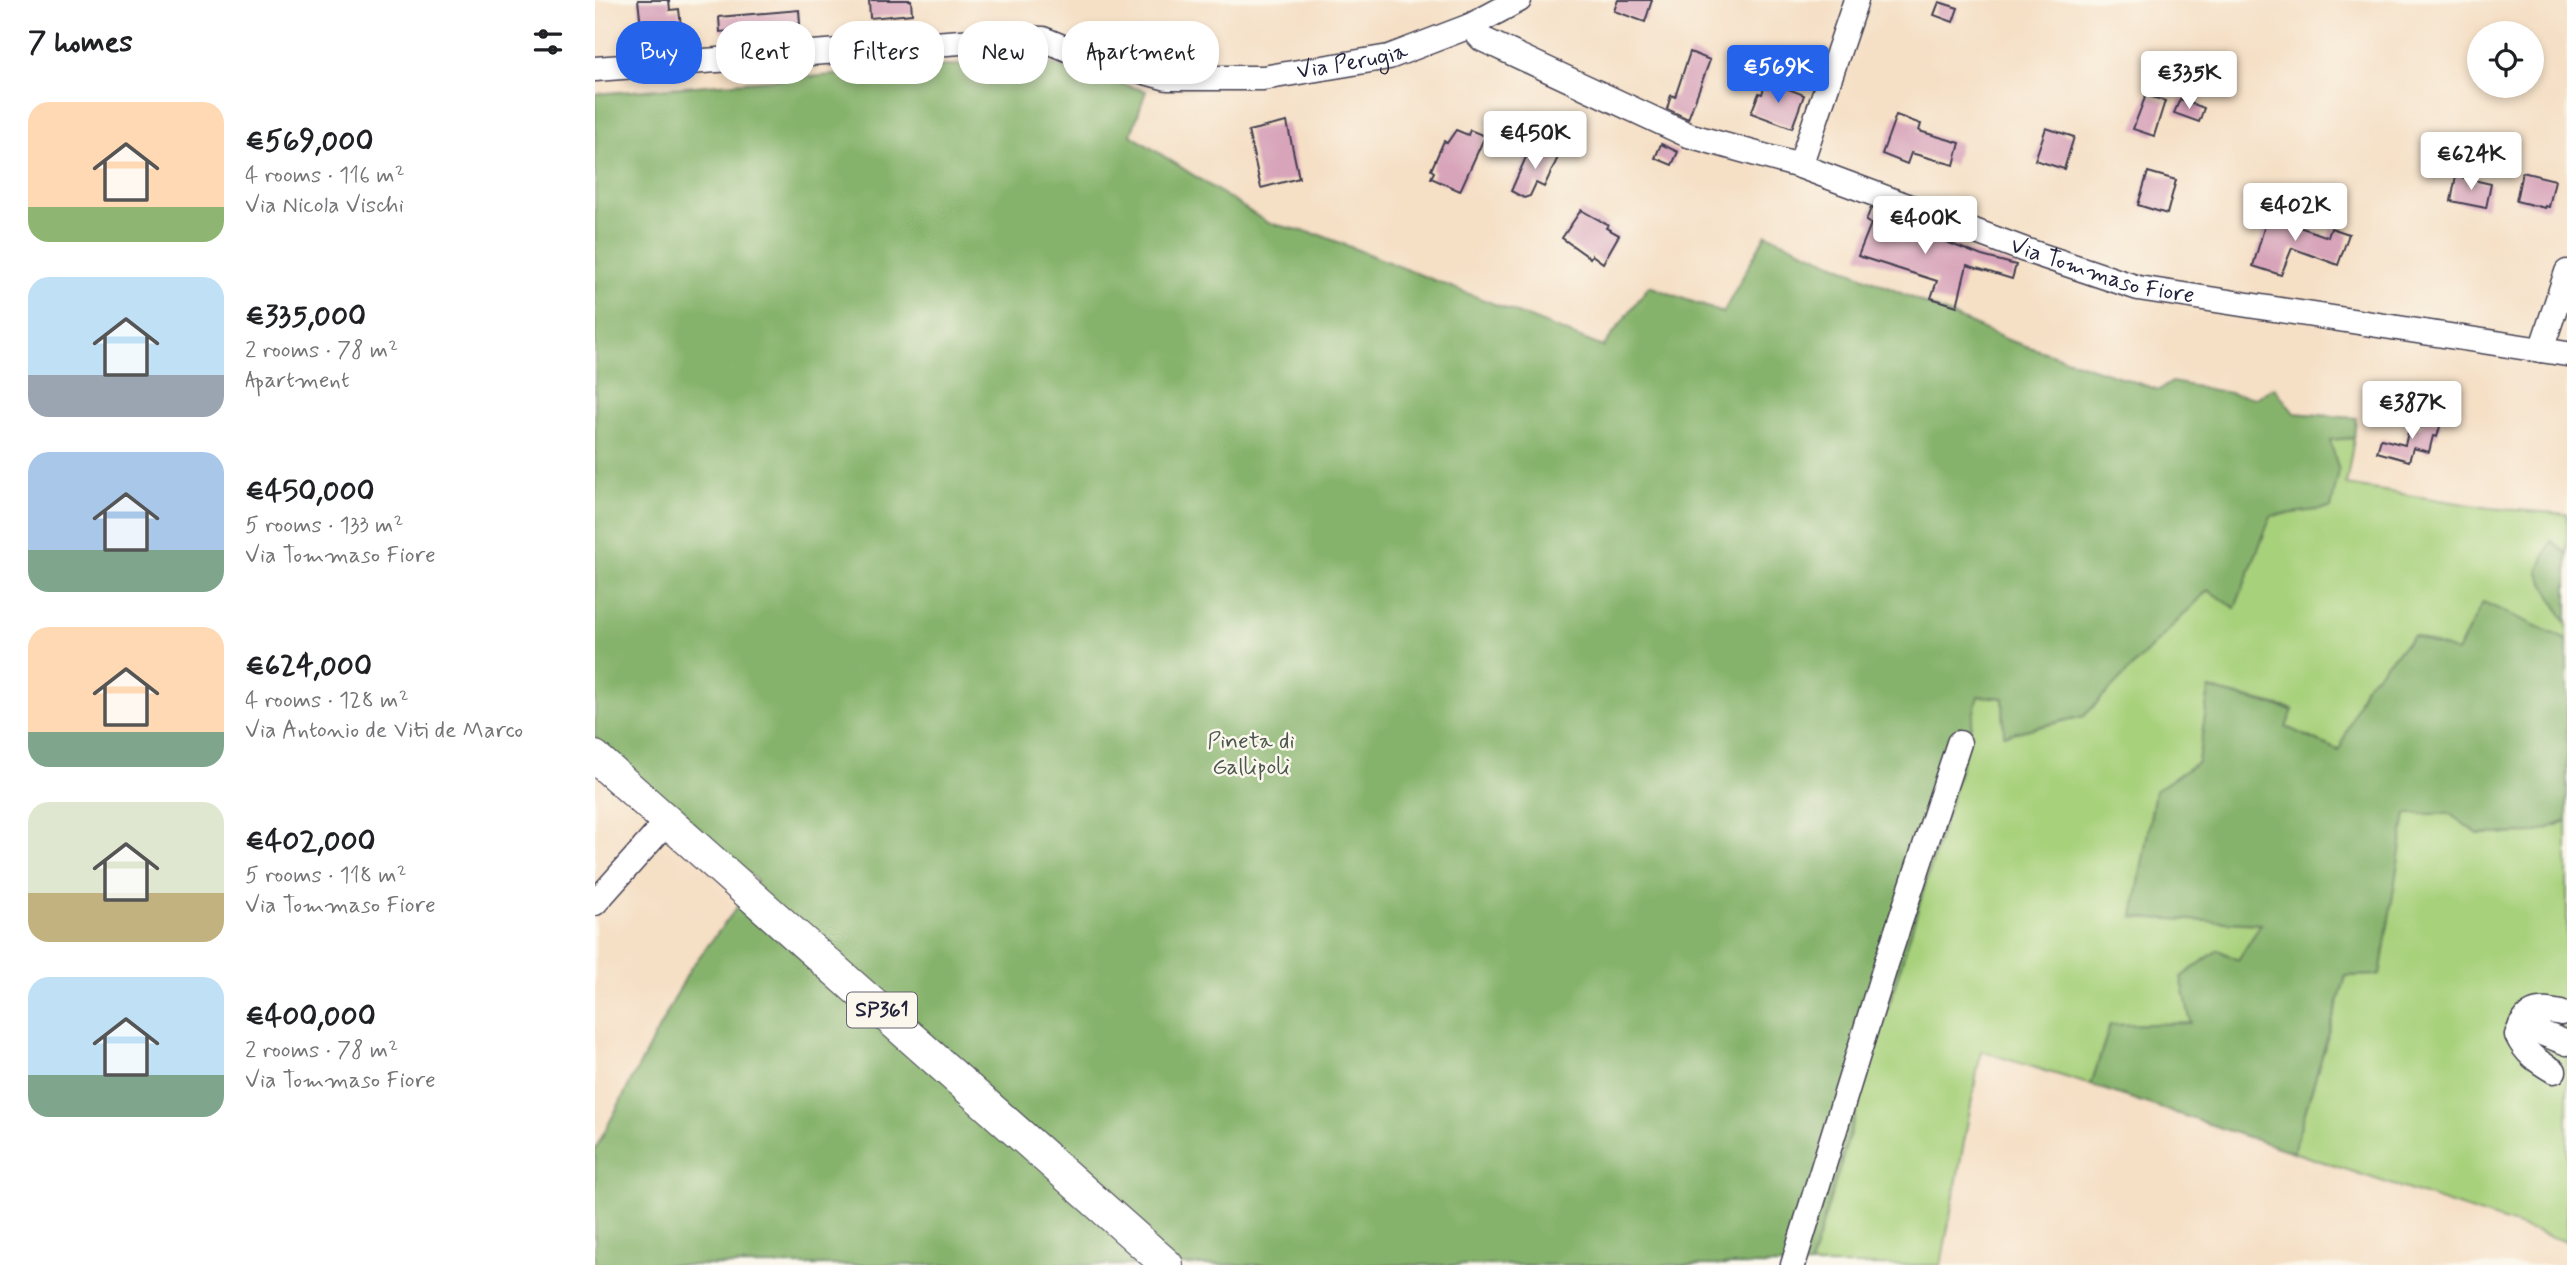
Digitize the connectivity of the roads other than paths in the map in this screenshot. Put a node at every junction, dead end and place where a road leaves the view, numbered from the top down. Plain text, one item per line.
1 (1519, 0) edge
2 (1856, 0) edge
3 (1470, 26) junction
4 (595, 69) edge
5 (1800, 166) junction
6 (2567, 272) edge
7 (2541, 350) junction
8 (2567, 354) edge
9 (1959, 743) dead end
10 (595, 757) edge
11 (667, 821) junction
12 (595, 902) edge
13 (2561, 1013) dead end
14 (2521, 1025) junction
15 (2567, 1043) edge
16 (2554, 1071) dead end
17 (1167, 1265) edge
18 (1793, 1265) edge

1 - 3 street, Via Perugia
2 - 5 street
3 - 4 street, Via Perugia
3 - 5 street, Via Tommaso Fiore
5 - 7 street, Via Tommaso Fiore
6 - 7 street
7 - 8 street, Via Tommaso Fiore
9 - 18 street
10 - 11 main road, SP361
11 - 12 street
11 - 17 main road, SP361
13 - 14 street
14 - 15 street
14 - 16 street

